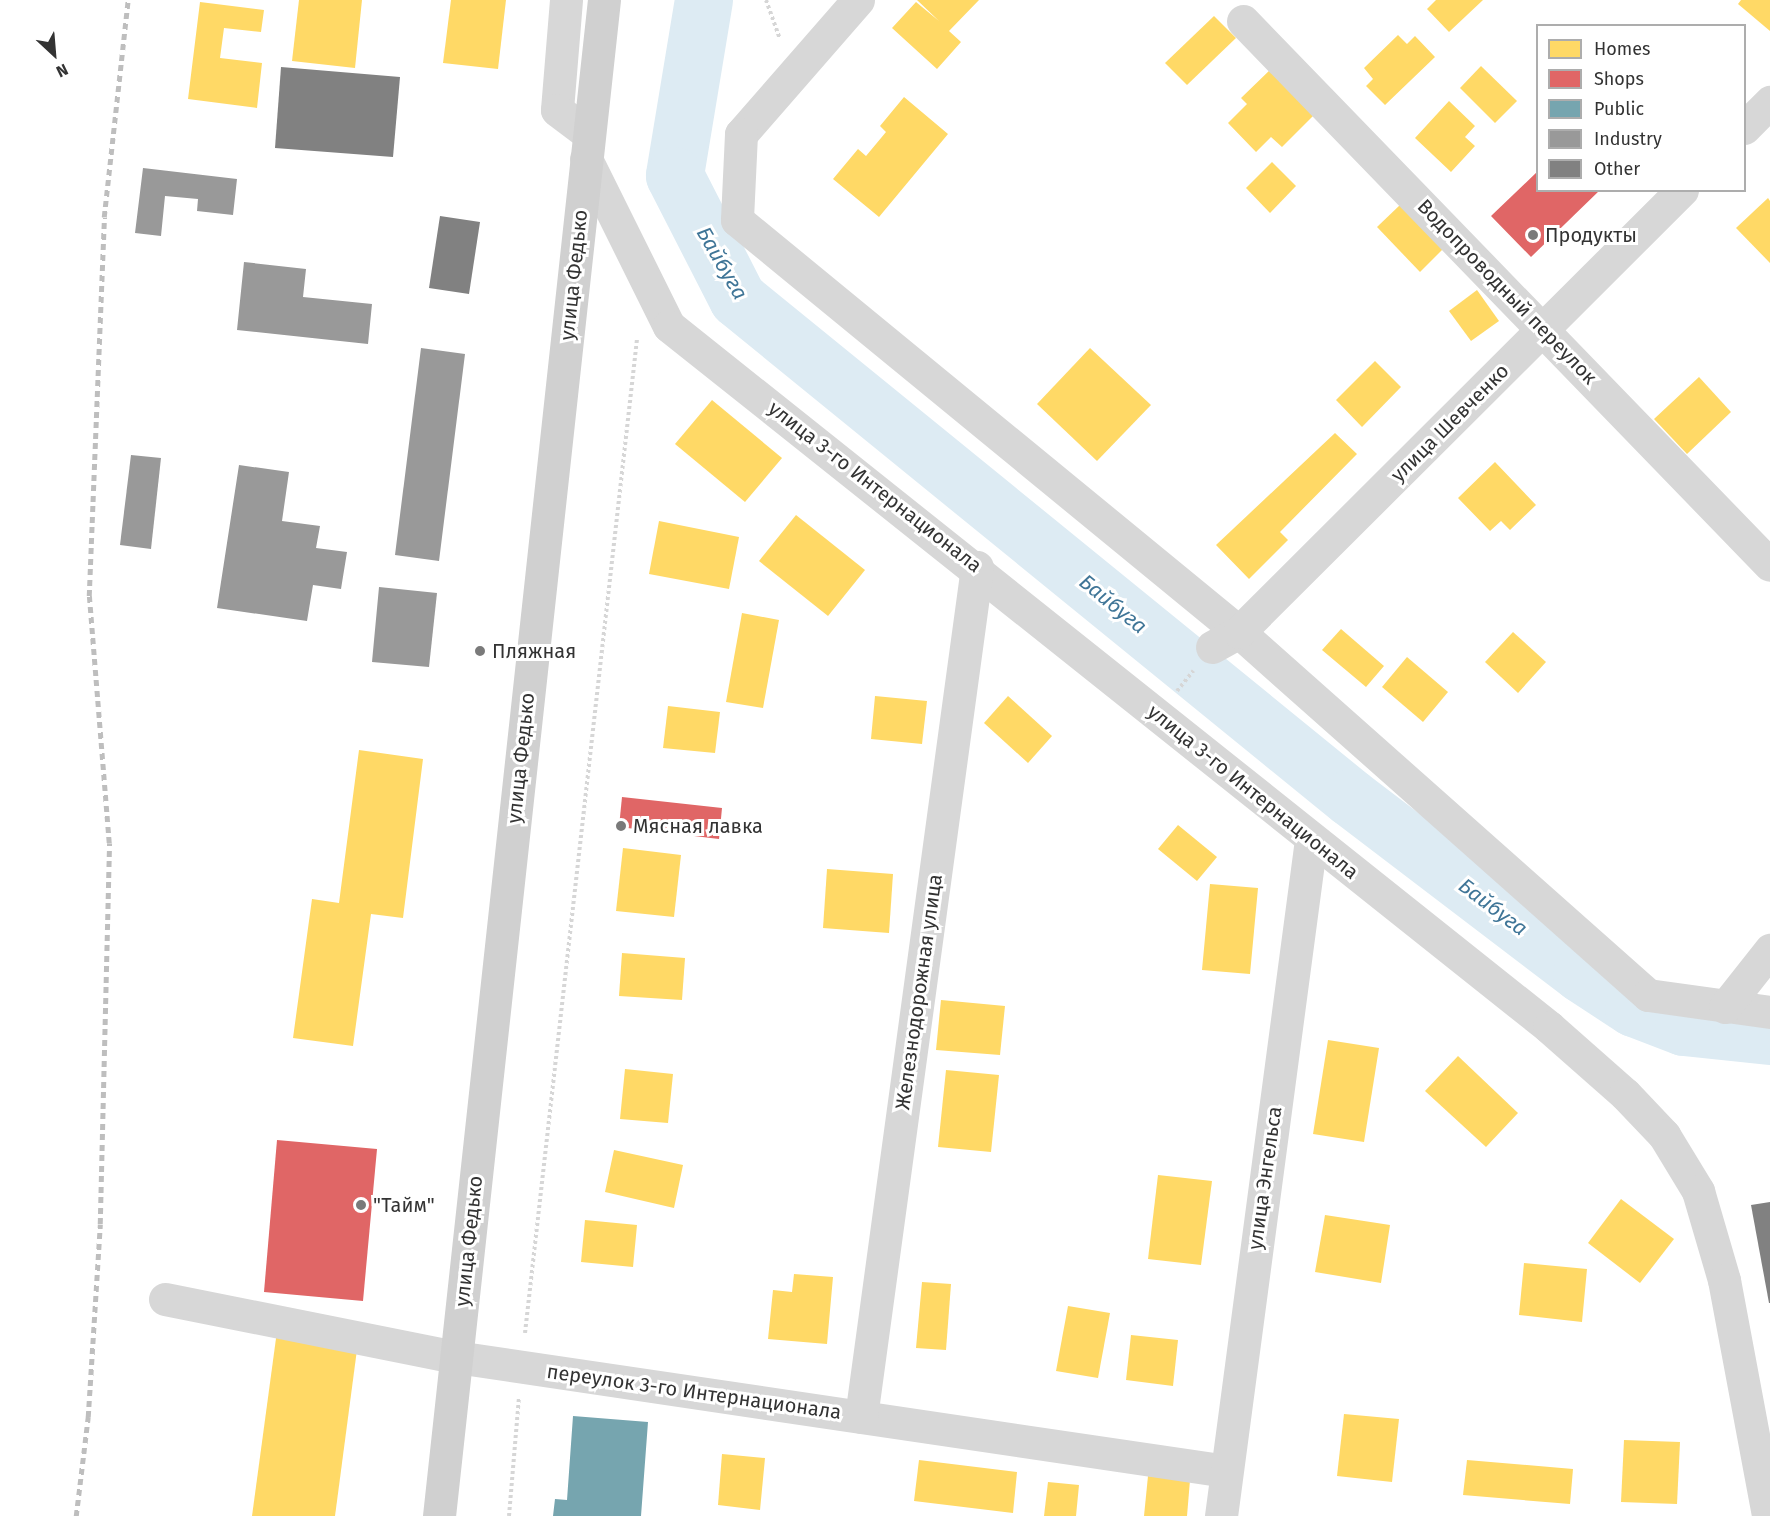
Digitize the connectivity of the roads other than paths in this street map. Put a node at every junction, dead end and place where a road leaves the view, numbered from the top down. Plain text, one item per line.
1 (566, 0) edge
2 (604, 0) edge
3 (858, 0) edge
4 (1243, 21) dead end
5 (1770, 102) edge
6 (1746, 126) edge
7 (588, 147) junction
8 (1680, 192) edge
9 (1545, 330) junction
10 (1770, 565) edge
11 (977, 567) junction
12 (1225, 639) junction
13 (1311, 840) junction
14 (1770, 950) edge
15 (1725, 1007) junction
16 (1770, 1012) edge
17 (165, 1299) dead end
18 (456, 1357) junction
19 (861, 1417) junction
20 (1226, 1471) junction
21 (439, 1516) edge
22 (1221, 1516) edge
23 (1768, 1516) edge

1 - 7 street
2 - 7 main road, улица Федько
3 - 12 street
4 - 9 street, Водопроводный переулок
5 - 6 street
7 - 11 street, улица 3-го Интернационала
7 - 18 main road, улица Федько
8 - 9 street, улица Шевченко
9 - 10 street, Водопроводный переулок
9 - 12 street, улица Шевченко
11 - 13 street, улица 3-го Интернационала
11 - 19 street, Железнодорожная улица
12 - 15 street
13 - 20 street, улица Энгельса
13 - 23 street, улица 3-го Интернационала
14 - 15 street
15 - 16 street
17 - 18 street, переулок 3-го Интернационала
18 - 19 street, переулок 3-го Интернационала
18 - 21 main road, улица Федько
19 - 20 street, переулок 3-го Интернационала
20 - 22 street, улица Энгельса

